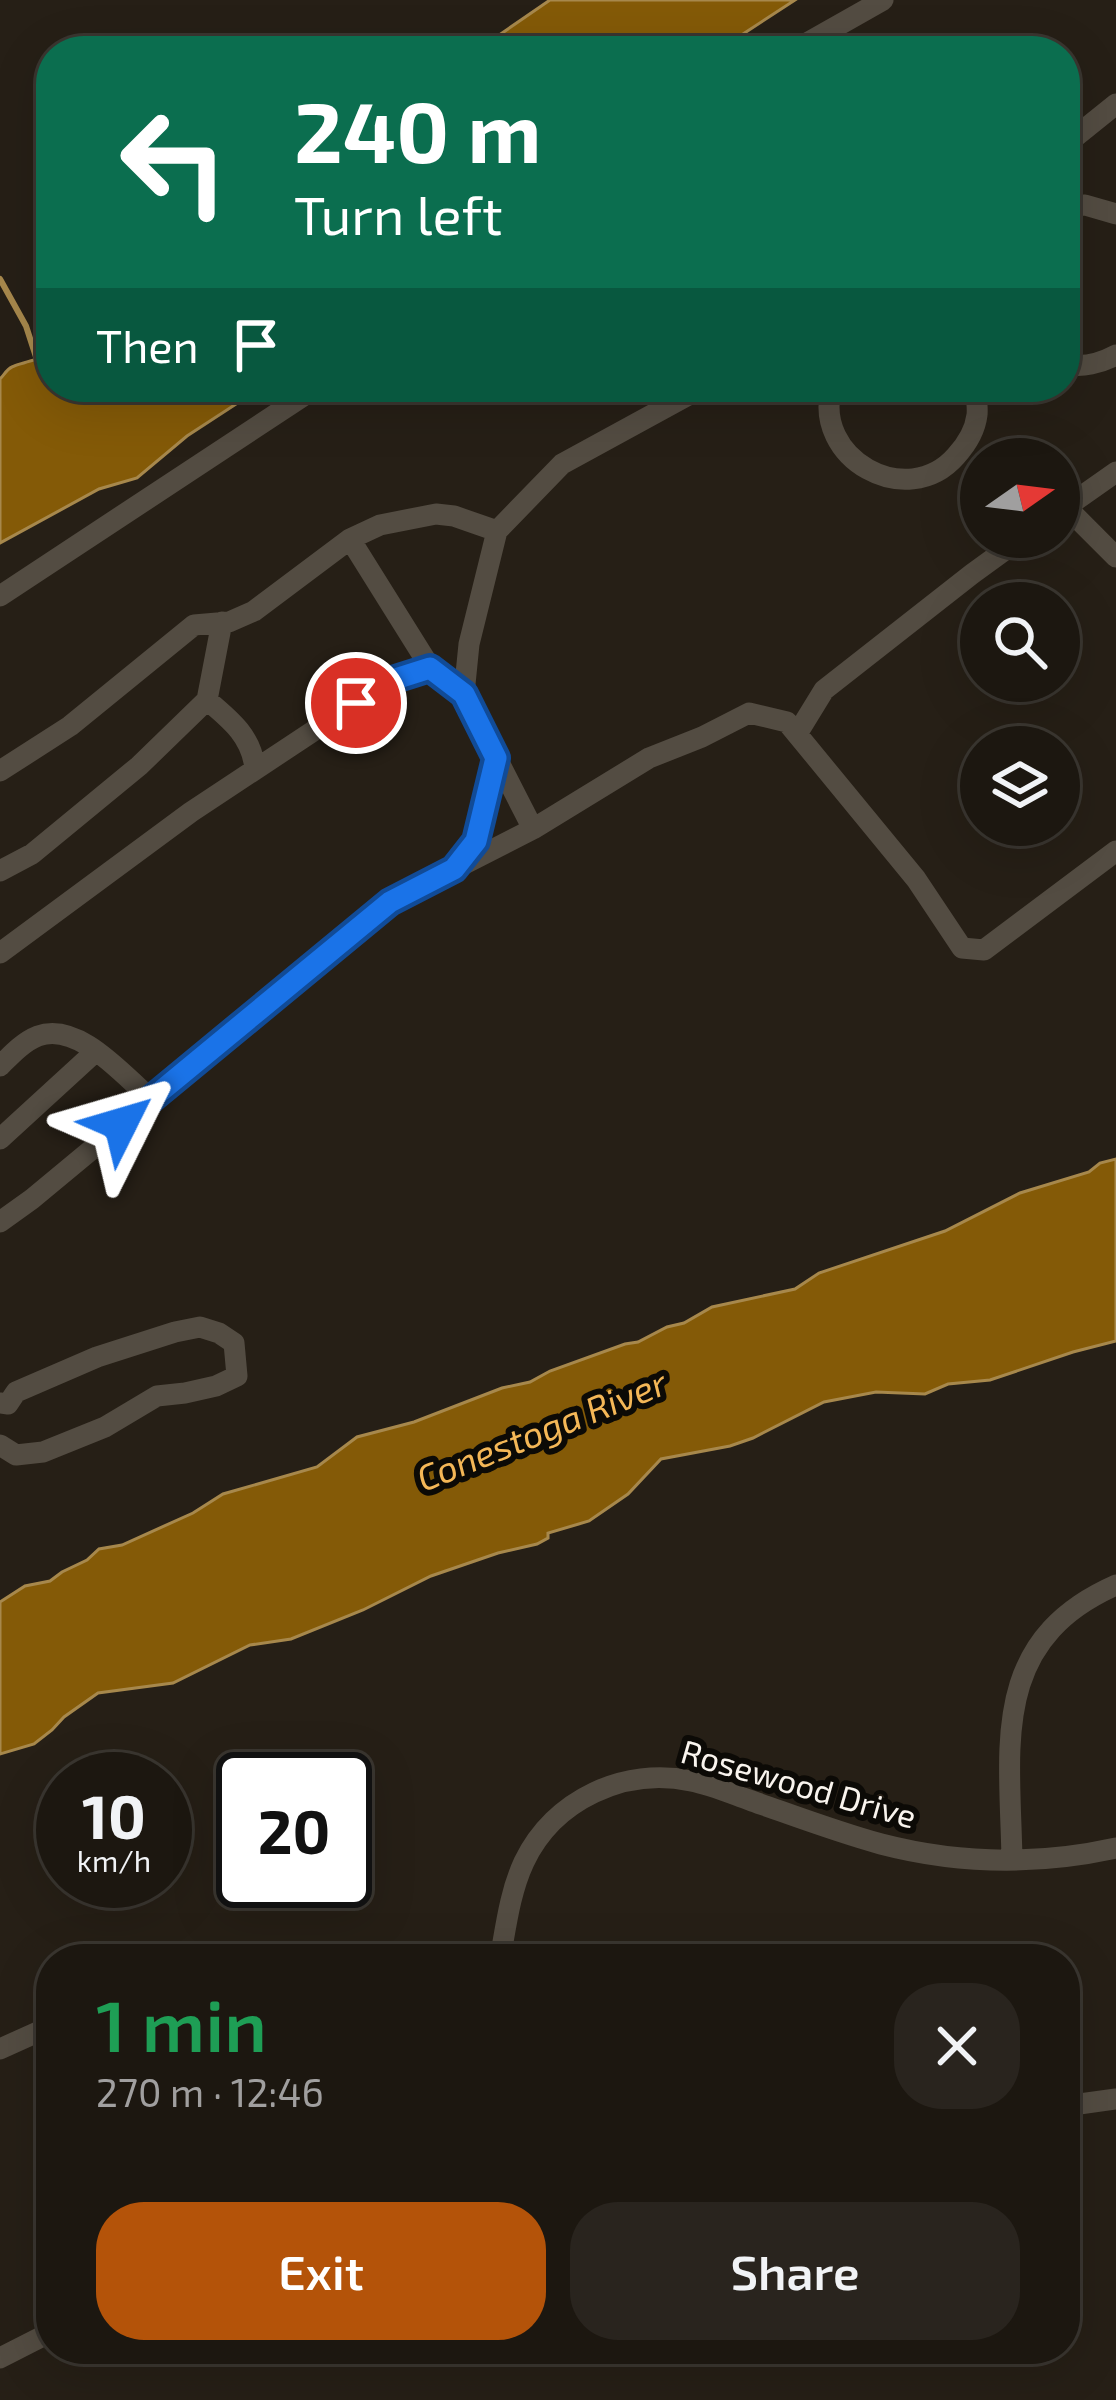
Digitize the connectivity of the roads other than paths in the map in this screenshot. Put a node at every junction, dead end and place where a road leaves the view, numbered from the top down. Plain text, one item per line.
1 (883, 0) edge
2 (819, 36) edge
3 (1116, 104) edge
4 (1080, 133) edge
5 (1080, 206) edge
6 (1116, 214) edge
7 (1116, 355) edge
8 (1080, 365) edge
9 (294, 402) edge
10 (676, 402) edge
11 (829, 402) edge
12 (976, 402) edge
13 (1116, 472) edge
14 (1080, 497) edge
15 (1080, 525) edge
16 (497, 531) junction
17 (350, 539) junction
18 (1116, 557) edge
19 (994, 558) edge
20 (0, 596) edge
21 (222, 622) junction
22 (430, 668) junction
23 (464, 694) junction
24 (207, 700) junction
25 (797, 734) junction
26 (496, 758) junction
27 (255, 770) junction
28 (0, 771) edge
29 (533, 830) junction
30 (1116, 851) edge
31 (454, 869) junction
32 (0, 872) edge
33 (0, 953) edge
34 (95, 1052) junction
35 (0, 1066) edge
36 (151, 1099) junction
37 (0, 1139) edge
38 (0, 1222) edge
39 (0, 1403) edge
40 (0, 1445) edge
41 (1116, 1585) edge
42 (1116, 1848) edge
43 (1012, 1860) junction
44 (503, 1944) edge
45 (36, 2033) edge
46 (0, 2049) edge
47 (1116, 2099) edge
48 (1080, 2104) edge
49 (36, 2340) edge
50 (0, 2358) edge

1 - 2 street
3 - 4 street
5 - 6 street
7 - 8 street
9 - 20 street
10 - 16 street
11 - 12 street
13 - 14 street
15 - 18 street
16 - 17 street
16 - 23 street
17 - 21 street
17 - 22 street
19 - 25 street
21 - 24 street
21 - 28 street
22 - 23 street
22 - 27 street
23 - 26 street
24 - 27 street
24 - 32 street
25 - 29 street
25 - 30 street
26 - 29 street
26 - 31 street
27 - 33 street
29 - 31 street
31 - 36 street
34 - 35 street
34 - 36 street
34 - 37 street
36 - 38 street
39 - 40 street
41 - 43 street
42 - 43 street, Rosewood Drive
43 - 44 street, Rosewood Drive
45 - 46 street
47 - 48 street
49 - 50 street

